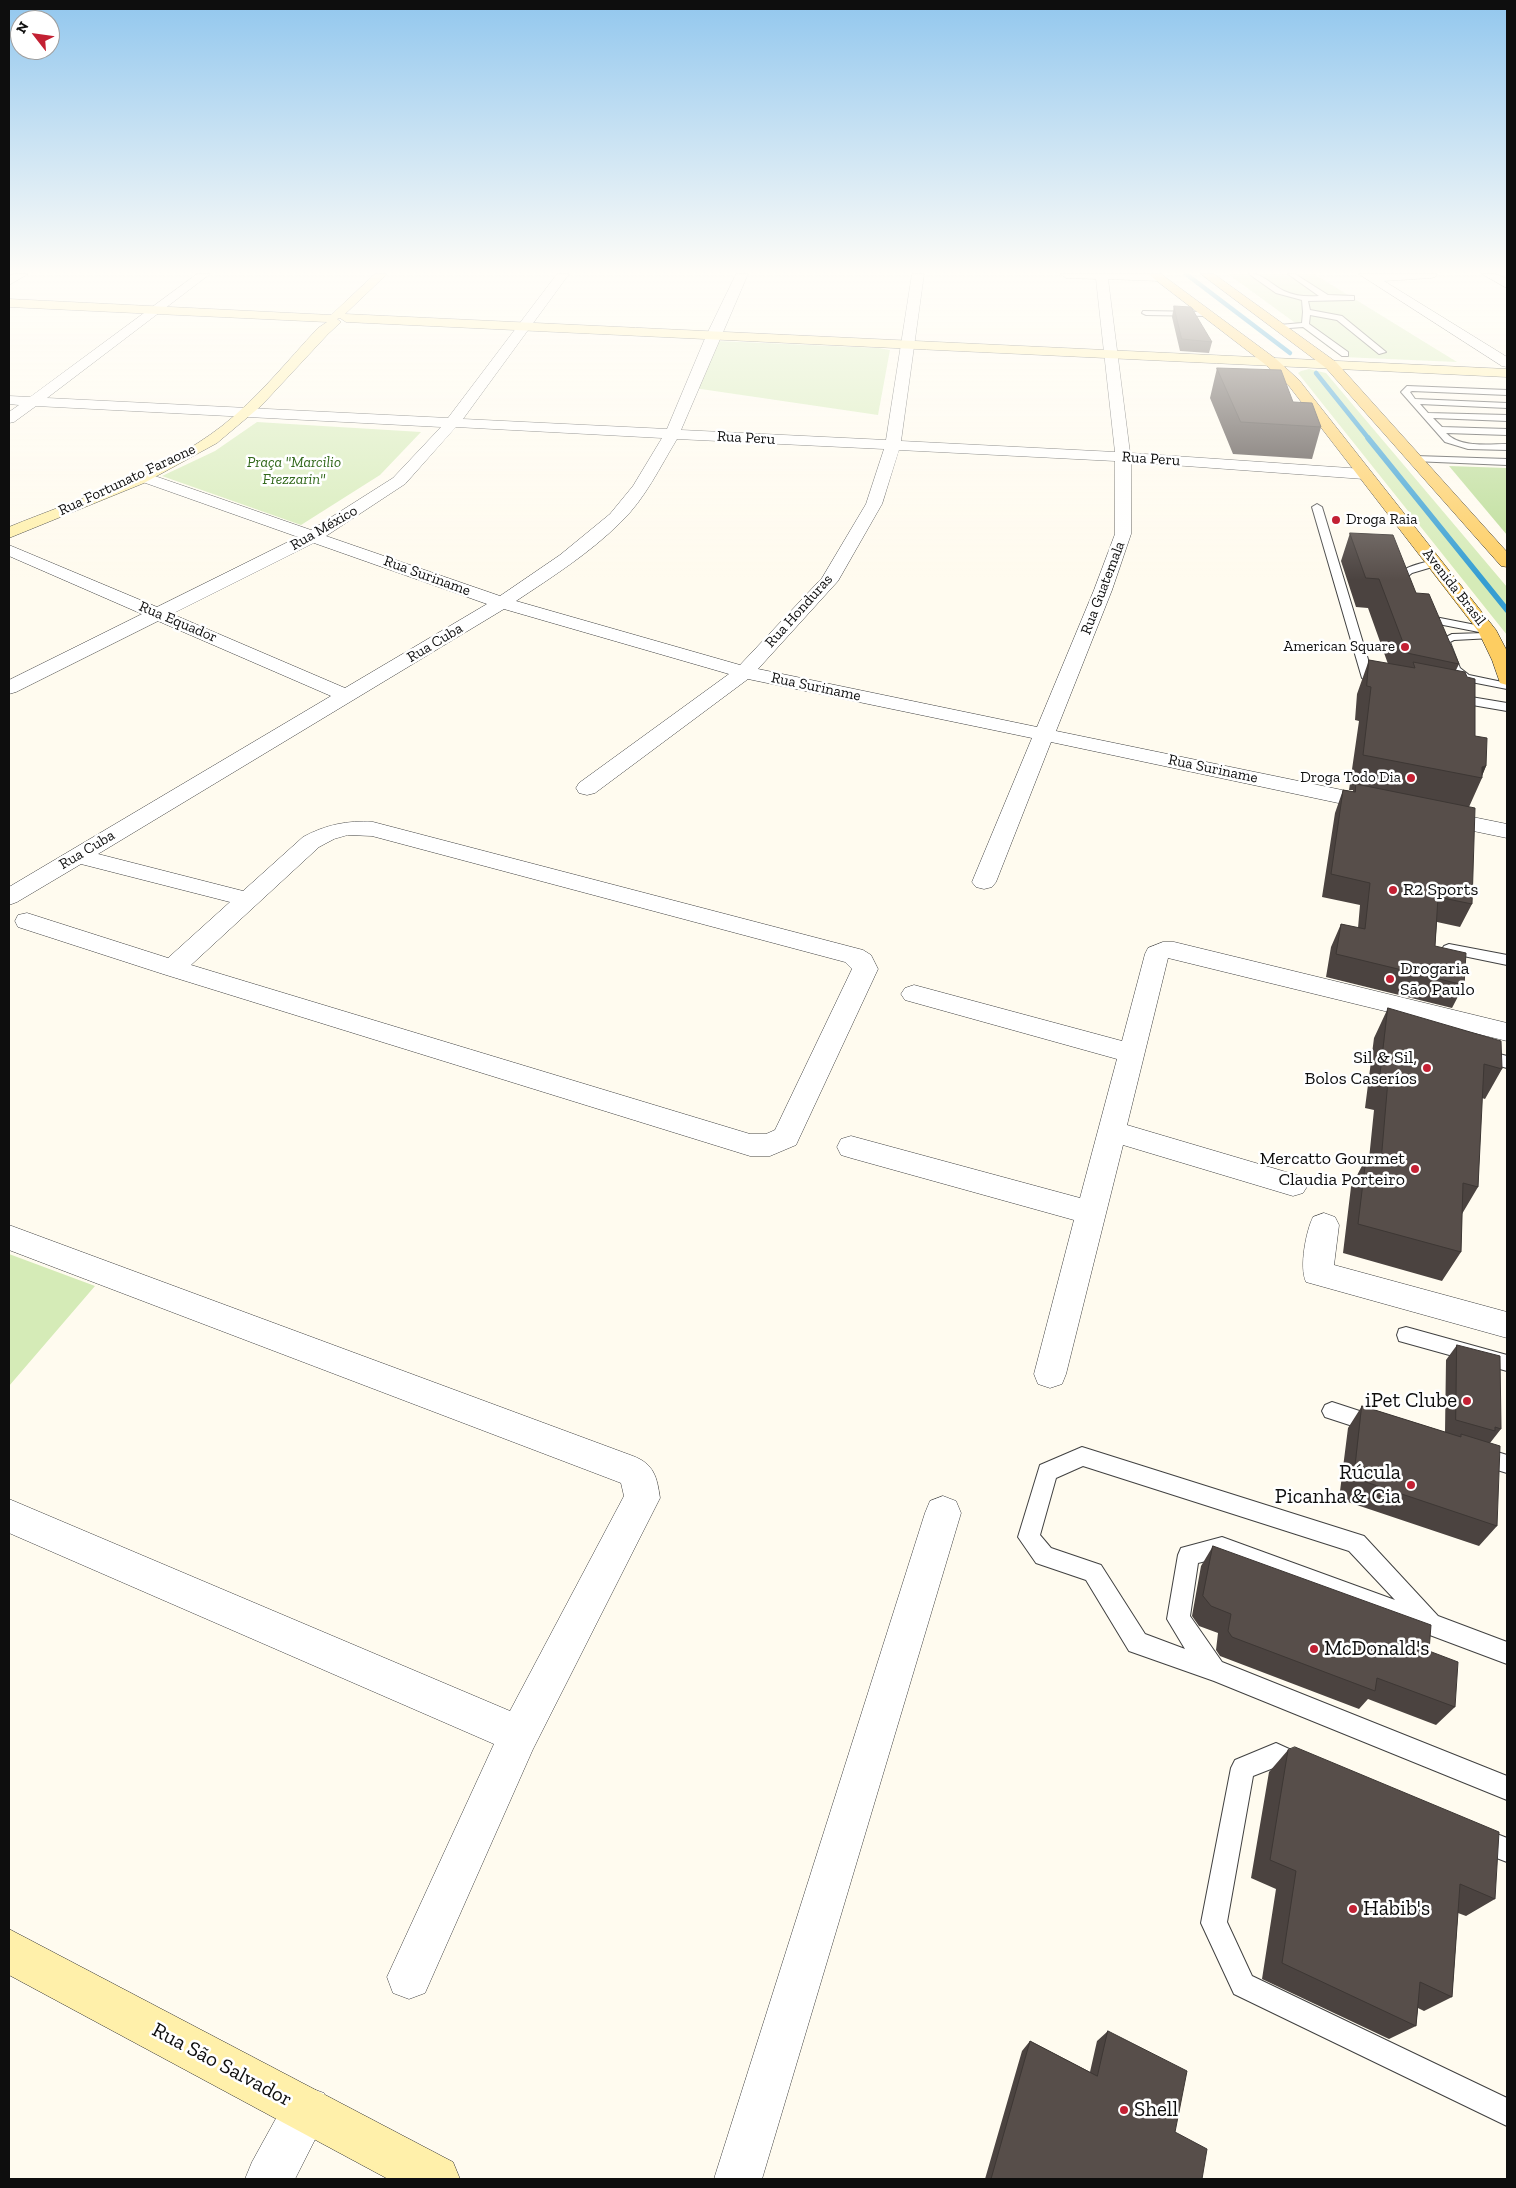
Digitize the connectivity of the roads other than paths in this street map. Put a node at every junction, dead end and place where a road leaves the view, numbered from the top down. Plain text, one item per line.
1 (68, 376) edge
2 (281, 376) edge
3 (487, 376) edge
4 (696, 376) edge
5 (904, 376) edge
6 (1113, 376) edge
7 (1286, 376) edge
8 (1341, 376) edge
9 (1507, 392) edge
10 (9, 400) edge
11 (1413, 401) junction
12 (33, 402) junction
13 (1507, 405) edge
14 (247, 411) junction
15 (1425, 415) junction
16 (1507, 418) edge
17 (9, 419) edge
18 (452, 423) junction
19 (1438, 430) junction
20 (1507, 432) edge
21 (672, 434) junction
22 (893, 445) junction
23 (1507, 447) edge
24 (1123, 457) junction
25 (1416, 459) junction
26 (1507, 462) edge
27 (1364, 474) junction
28 (143, 476) junction
29 (1317, 507) dead end
30 (9, 533) edge
31 (314, 536) junction
32 (9, 550) edge
33 (1507, 562) edge
34 (1435, 563) junction
35 (502, 603) junction
36 (159, 614) junction
37 (1489, 633) junction
38 (1504, 665) edge
39 (744, 672) junction
40 (1507, 679) edge
41 (1507, 686) edge
42 (9, 688) edge
43 (1392, 688) edge
44 (347, 696) junction
45 (1444, 697) edge
46 (1507, 707) edge
47 (1045, 734) junction
48 (586, 788) dead end
49 (1392, 807) edge
50 (1421, 813) edge
51 (1507, 831) edge
52 (109, 838) junction
53 (78, 856) junction
54 (984, 882) dead end
55 (14, 888) edge
56 (254, 892) junction
57 (27, 921) dead end
58 (1449, 948) edge
59 (1507, 960) edge
60 (172, 968) junction
61 (914, 994) dead end
62 (1507, 1032) edge
63 (1463, 1050) edge
64 (1131, 1053) junction
65 (1507, 1062) edge
66 (1111, 1130) junction
67 (851, 1147) dead end
68 (1293, 1185) dead end
69 (1090, 1213) junction
70 (1324, 1225) dead end
71 (9, 1237) edge
72 (1507, 1325) edge
73 (1406, 1335) dead end
74 (1507, 1363) edge
75 (1050, 1374) dead end
76 (1332, 1411) dead end
77 (1397, 1431) edge
78 (1461, 1450) edge
79 (1507, 1464) edge
80 (943, 1514) dead end
81 (9, 1516) edge
82 (1432, 1625) junction
83 (1507, 1653) edge
84 (1214, 1670) junction
85 (519, 1735) junction
86 (1320, 1774) edge
87 (1507, 1788) edge
88 (1454, 1828) edge
89 (1507, 1850) edge
90 (9, 1951) edge
91 (409, 1977) dead end
92 (307, 2110) junction
93 (1507, 2112) edge
94 (269, 2179) edge
95 (436, 2179) edge
96 (738, 2179) edge

1 - 12 street
2 - 14 main road, Rua Fortunato Faraone
3 - 18 street, Rua México
4 - 21 street, Rua Cuba
5 - 22 street, Rua Honduras
6 - 24 street, Rua Guatemala
7 - 27 main road, Avenida Brasil
8 - 25 main road
9 - 11 lane
10 - 12 street, Rua Peru
11 - 13 lane
11 - 15 lane
12 - 14 street, Rua Peru
12 - 17 street
14 - 18 street, Rua Peru
14 - 28 main road, Rua Fortunato Faraone
15 - 16 lane
15 - 19 lane
18 - 21 street, Rua Peru
18 - 31 street, Rua México
19 - 20 lane
19 - 23 lane
21 - 22 street, Rua Peru
21 - 35 street, Rua Cuba
22 - 24 street, Rua Peru
22 - 39 street, Rua Honduras
24 - 27 street, Rua Peru
24 - 47 street, Rua Guatemala
25 - 26 lane
25 - 33 main road
27 - 34 main road, Avenida Brasil
28 - 30 main road, Rua Fortunato Faraone
28 - 31 street, Rua Suriname
29 - 43 lane
31 - 35 street, Rua Suriname
31 - 36 street, Rua México
32 - 36 street, Rua Equador
34 - 37 main road, Avenida Brasil
34 - 37 lane
35 - 39 street, Rua Suriname
35 - 44 street, Rua Cuba
36 - 42 street, Rua México
36 - 44 street, Rua Equador
37 - 38 main road, Avenida Brasil
37 - 41 lane
38 - 40 main road, Avenida Brasil
39 - 47 street, Rua Suriname
39 - 48 street, Rua Honduras
44 - 52 street, Rua Cuba
45 - 46 lane
47 - 49 street, Rua Suriname
47 - 54 street, Rua Guatemala
50 - 51 street
52 - 53 street, Rua Cuba
52 - 56 street
53 - 55 street, Rua Cuba
53 - 56 street
56 - 60 street
56 - 60 street
57 - 60 street
58 - 59 lane
61 - 64 street
62 - 64 street
63 - 65 lane
64 - 66 street
66 - 68 street
66 - 69 street
67 - 69 street
69 - 75 street
70 - 72 street
71 - 85 street
73 - 74 lane
76 - 77 lane
78 - 79 lane
80 - 96 street
81 - 85 street
82 - 83 lane
82 - 84 lane
82 - 84 lane
84 - 87 lane
85 - 91 street
86 - 93 lane
88 - 89 lane
90 - 92 main road, Rua São Salvador
92 - 94 street
92 - 95 main road, Rua São Salvador

